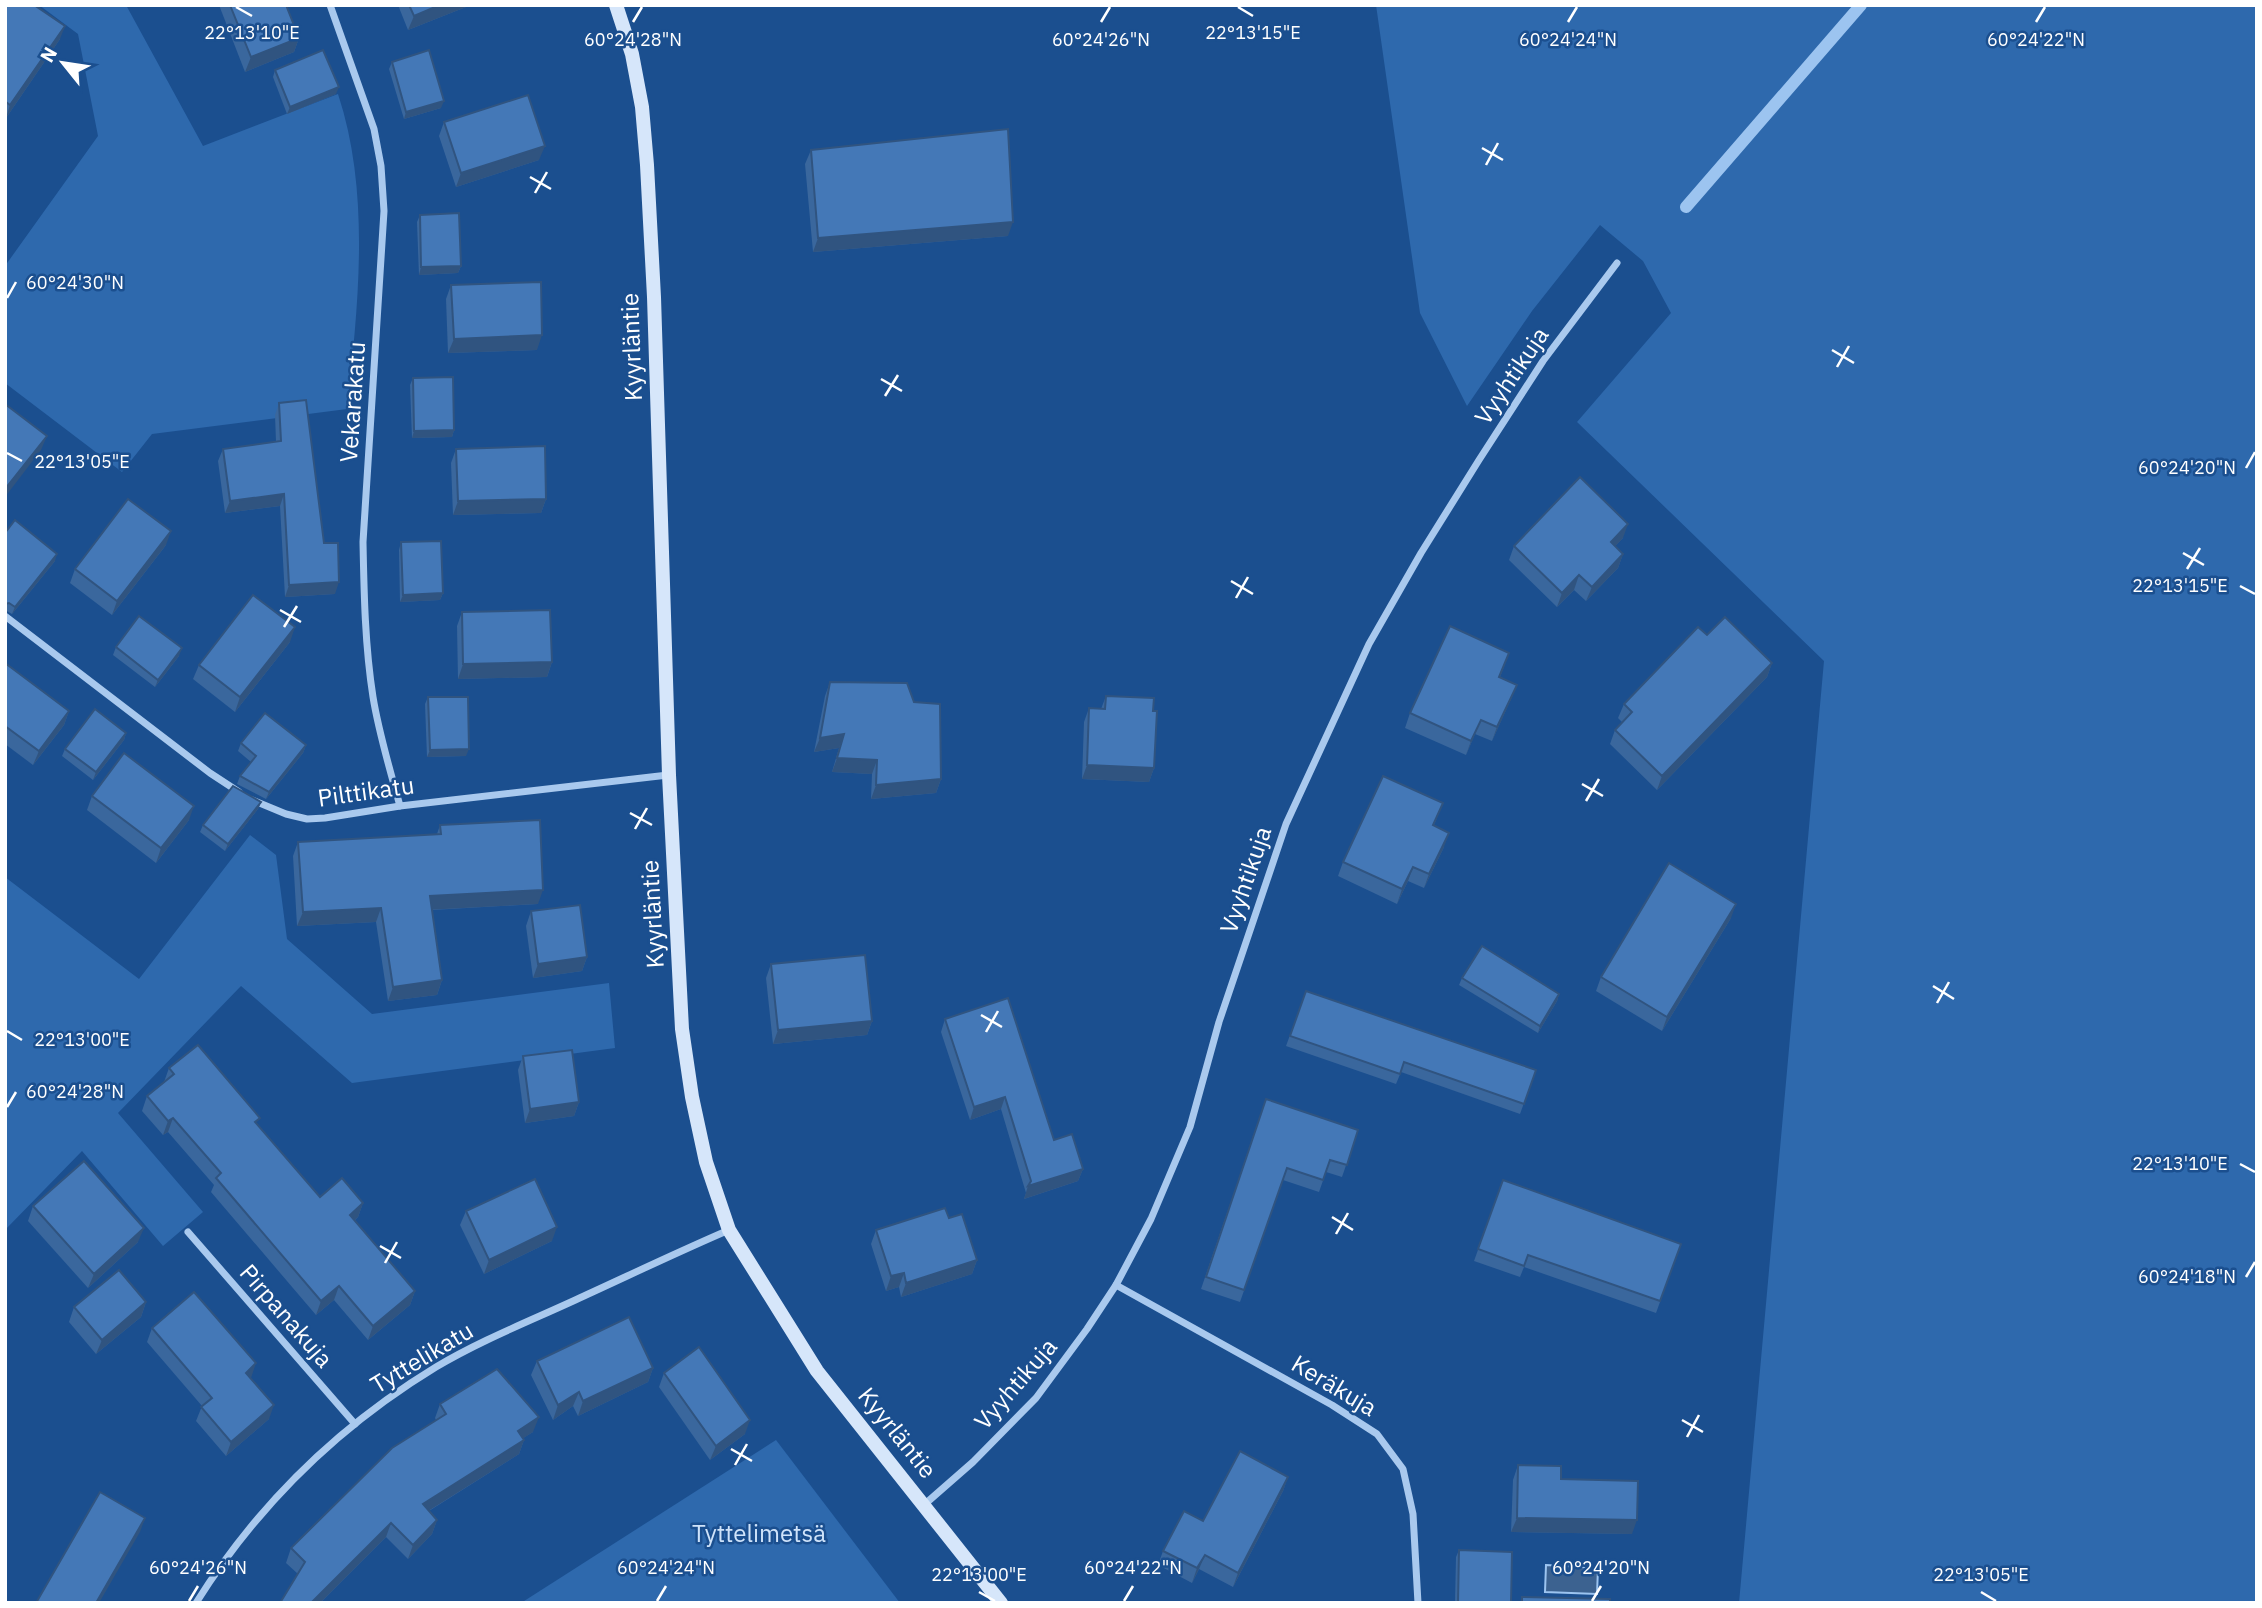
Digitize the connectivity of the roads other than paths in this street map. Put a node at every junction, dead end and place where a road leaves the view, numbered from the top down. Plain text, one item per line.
1 (330, 5) edge
2 (616, 5) edge
3 (1617, 263) dead end
4 (5, 616) edge
5 (669, 775) junction
6 (400, 806) junction
7 (729, 1230) junction
8 (188, 1232) dead end
9 (1116, 1285) junction
10 (355, 1424) junction
11 (925, 1504) junction
12 (196, 1603) edge
13 (1001, 1603) edge
14 (1418, 1603) edge

1 - 6 street, Vekarakatu
2 - 5 street, Kyyrläntie
3 - 9 street, Vyyhtikuja
4 - 6 street, Pilttikatu
5 - 6 street, Pilttikatu
5 - 7 street, Kyyrläntie
7 - 10 street, Tyttelikatu
7 - 11 street, Kyyrläntie
8 - 10 street, Pirpanakuja
9 - 11 street, Vyyhtikuja
9 - 14 street, Keräkuja
10 - 12 street, Tyttelikatu
11 - 13 street, Kyyrläntie

